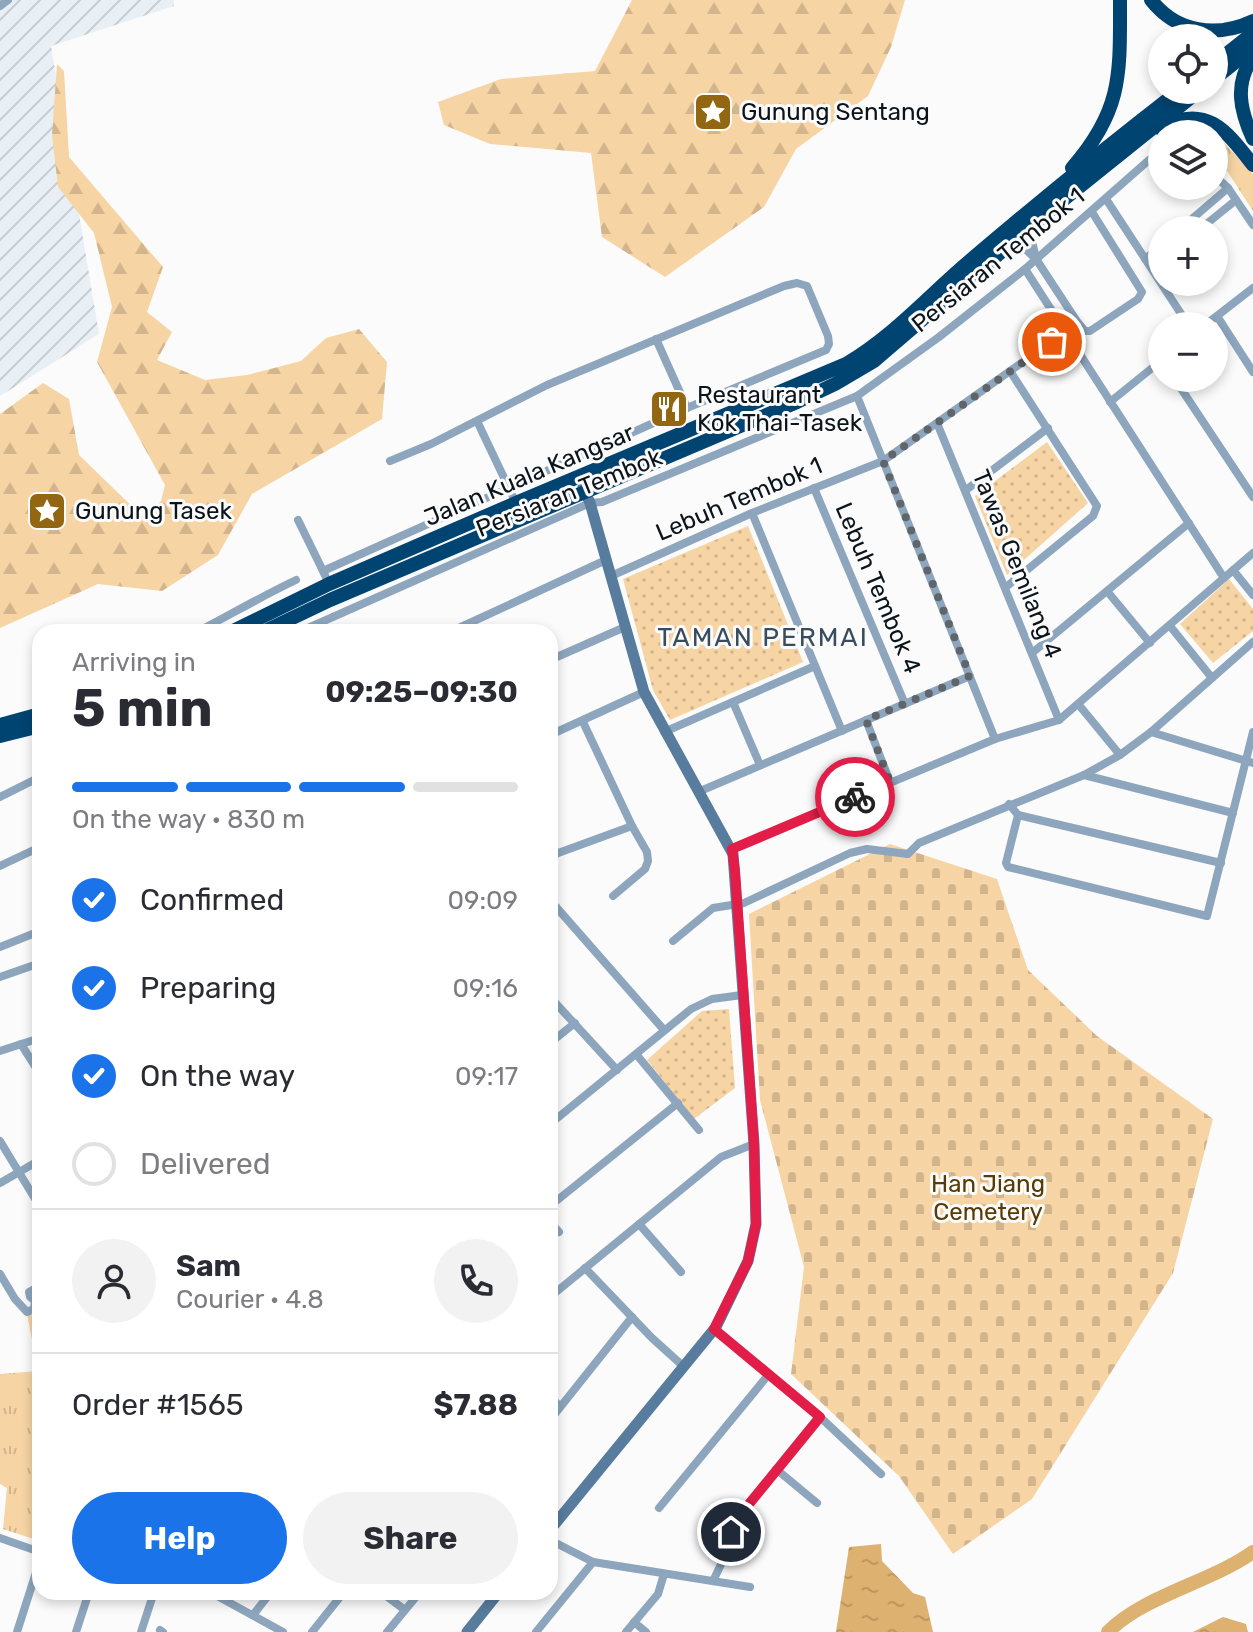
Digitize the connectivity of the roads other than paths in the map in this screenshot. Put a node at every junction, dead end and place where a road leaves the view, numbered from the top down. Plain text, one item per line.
1 (8, 0) edge
2 (1120, 0) edge
3 (1151, 0) edge
4 (0, 6) edge
5 (1253, 21) edge
6 (1253, 33) edge
7 (1253, 48) edge
8 (1228, 53) edge
9 (1253, 57) edge
10 (1228, 68) edge
11 (1162, 104) edge
12 (1182, 104) edge
13 (1253, 139) edge
14 (1137, 140) junction
15 (1148, 161) edge
16 (1253, 165) edge
17 (1061, 185) junction
18 (1228, 188) edge
19 (1106, 199) junction
20 (1214, 200) edge
21 (1236, 200) junction
22 (1092, 212) junction
23 (1043, 216) junction
24 (1195, 216) edge
25 (1216, 216) edge
26 (1253, 225) edge
27 (1005, 247) junction
28 (1148, 257) edge
29 (1036, 259) junction
30 (1145, 259) junction
31 (1148, 263) edge
32 (1025, 269) junction
33 (1253, 288) edge
34 (1148, 289) edge
35 (1142, 292) junction
36 (1222, 312) edge
37 (1078, 323) junction
38 (1065, 332) junction
39 (1228, 333) edge
40 (656, 339) junction
41 (1010, 371) junction
42 (1148, 371) edge
43 (1253, 372) edge
44 (759, 379) junction
45 (1183, 392) edge
46 (857, 396) junction
47 (767, 397) junction
48 (797, 402) junction
49 (1110, 402) junction
50 (687, 408) junction
51 (477, 421) junction
52 (749, 422) junction
53 (937, 423) junction
54 (1048, 428) junction
55 (390, 461) dead end
56 (883, 461) junction
57 (814, 488) junction
58 (966, 490) junction
59 (585, 491) junction
60 (512, 496) junction
61 (1253, 497) edge
62 (752, 513) junction
63 (298, 520) dead end
64 (1189, 523) junction
65 (1253, 553) edge
66 (606, 560) junction
67 (1233, 570) junction
68 (611, 576) junction
69 (326, 578) junction
70 (1224, 578) junction
71 (296, 580) dead end
72 (285, 585) junction
73 (1006, 587) junction
74 (1107, 591) junction
75 (1253, 595) edge
76 (291, 603) junction
77 (212, 624) edge
78 (248, 624) edge
79 (281, 624) edge
80 (315, 624) edge
81 (467, 624) edge
82 (1170, 626) junction
83 (625, 627) junction
84 (1253, 642) edge
85 (1150, 643) junction
86 (1032, 653) junction
87 (558, 656) edge
88 (815, 666) junction
89 (970, 676) junction
90 (1212, 678) junction
91 (644, 692) junction
92 (733, 702) junction
93 (905, 704) junction
94 (1079, 705) junction
95 (32, 716) edge
96 (1062, 718) junction
97 (866, 720) junction
98 (583, 722) junction
99 (0, 725) edge
100 (32, 728) edge
101 (842, 731) junction
102 (558, 732) edge
103 (664, 732) junction
104 (1151, 732) junction
105 (1253, 732) edge
106 (0, 736) edge
107 (995, 739) junction
108 (1120, 755) junction
109 (1249, 762) edge
110 (760, 765) junction
111 (1084, 775) junction
112 (32, 781) edge
113 (890, 782) junction
114 (698, 792) junction
115 (0, 797) edge
116 (1009, 804) junction
117 (1233, 813) junction
118 (1018, 815) junction
119 (632, 826) junction
120 (732, 849) junction
121 (32, 851) edge
122 (558, 853) edge
123 (1221, 863) junction
124 (0, 866) edge
125 (613, 896) dead end
126 (737, 905) junction
127 (558, 909) edge
128 (32, 934) edge
129 (673, 941) dead end
130 (0, 947) edge
131 (32, 966) edge
132 (0, 977) edge
133 (742, 995) junction
134 (558, 1005) edge
135 (575, 1023) junction
136 (664, 1030) junction
137 (558, 1037) edge
138 (32, 1041) edge
139 (21, 1044) junction
140 (0, 1051) edge
141 (636, 1054) junction
142 (32, 1061) edge
143 (617, 1070) junction
144 (678, 1103) junction
145 (558, 1118) edge
146 (699, 1130) dead end
147 (0, 1141) edge
148 (754, 1144) junction
149 (32, 1165) edge
150 (19, 1172) junction
151 (0, 1183) edge
152 (32, 1194) edge
153 (558, 1200) edge
154 (639, 1224) junction
155 (585, 1268) junction
156 (681, 1272) dead end
157 (0, 1274) edge
158 (558, 1290) edge
159 (32, 1311) edge
160 (632, 1317) junction
161 (714, 1329) junction
162 (683, 1366) junction
163 (769, 1374) junction
164 (560, 1407) joint
165 (558, 1410) edge
166 (820, 1417) junction
167 (776, 1469) junction
168 (881, 1474) dead end
169 (817, 1503) dead end
170 (659, 1508) dead end
171 (558, 1520) edge
172 (0, 1538) edge
173 (558, 1544) edge
174 (32, 1549) edge
175 (593, 1562) junction
176 (664, 1574) junction
177 (713, 1581) junction
178 (32, 1585) edge
179 (750, 1587) dead end
180 (86, 1600) edge
181 (151, 1600) edge
182 (225, 1600) edge
183 (265, 1600) edge
184 (338, 1600) edge
185 (392, 1600) edge
186 (413, 1600) edge
187 (490, 1600) edge
188 (405, 1610) junction
189 (253, 1615) junction
190 (634, 1622) junction
191 (473, 1630) edge
192 (17, 1632) edge
193 (76, 1632) edge
194 (141, 1632) edge
195 (283, 1632) edge
196 (312, 1632) edge
197 (387, 1632) edge
198 (536, 1632) edge
199 (626, 1632) edge
200 (646, 1632) edge

1 - 4 street
2 - 17 highway
3 - 5 highway
6 - 8 highway
7 - 10 highway
9 - 13 highway
11 - 17 highway, Jalan Kuala Kangsar
12 - 14 highway, Jalan Kuala Kangsar
14 - 16 highway
14 - 23 highway, Jalan Kuala Kangsar
15 - 19 street, Persiaran Tembok 1
17 - 47 highway, Jalan Kuala Kangsar
18 - 21 street
19 - 22 street, Persiaran Tembok 1
19 - 30 street
20 - 24 street
21 - 25 street
21 - 26 street
22 - 29 street, Persiaran Tembok 1
22 - 35 street
23 - 27 highway, Jalan Kuala Kangsar
23 - 29 street
27 - 29 street
27 - 48 highway, Jalan Kuala Kangsar
28 - 30 street
29 - 32 street, Persiaran Tembok 1
29 - 37 street
30 - 31 street
32 - 38 street
32 - 46 street, Persiaran Tembok 1
33 - 36 street
34 - 35 street
35 - 37 street
37 - 38 street, Lebuh Tembok 1
38 - 41 street, Lebuh Tembok 1
38 - 49 street
39 - 43 street
40 - 44 street
40 - 50 street
40 - 51 street
41 - 53 street, Lebuh Tembok 1
41 - 54 street
42 - 49 street
44 - 47 street
44 - 50 street
45 - 61 street
46 - 56 street
46 - 59 street, Persiaran Tembok
47 - 48 highway
47 - 52 highway
47 - 59 highway, Jalan Kuala Kangsar
48 - 52 highway, Jalan Kuala Kangsar
49 - 64 street
50 - 60 street
51 - 55 street
51 - 60 street
52 - 59 highway, Jalan Kuala Kangsar
53 - 56 street, Lebuh Tembok 1
53 - 58 street, Tawas Gemilang 4
54 - 58 street
54 - 73 street
56 - 57 street, Lebuh Tembok 1
56 - 89 street
57 - 62 street, Lebuh Tembok 1
57 - 93 street, Lebuh Tembok 4
58 - 73 street, Tawas Gemilang 4
59 - 60 highway, Jalan Kuala Kangsar
59 - 66 street
59 - 79 highway, Jalan Kuala Kangsar
59 - 80 street, Persiaran Tembok
60 - 69 highway, Jalan Kuala Kangsar
62 - 68 street, Lebuh Tembok 1
62 - 88 street
63 - 69 street
64 - 70 street
64 - 74 street
65 - 67 street
66 - 68 street
66 - 81 street
67 - 70 street
67 - 75 street
68 - 83 street
69 - 76 highway, Jalan Kuala Kangsar
70 - 82 street
71 - 72 street
72 - 76 street
72 - 77 street
73 - 86 street, Tawas Gemilang 4
74 - 85 street
74 - 86 street
76 - 78 highway, Jalan Kuala Kangsar
82 - 85 street
82 - 90 street
83 - 87 street
83 - 91 street
84 - 90 street
85 - 94 street
86 - 96 street, Tawas Gemilang 4
88 - 92 street
88 - 101 street
89 - 93 street
89 - 107 street
90 - 104 street
91 - 98 street
91 - 103 street
92 - 103 street
92 - 110 street
93 - 97 street
94 - 96 street
94 - 108 street
95 - 99 highway
96 - 107 street
97 - 101 street
97 - 113 street
98 - 102 street
98 - 119 street
100 - 106 highway
101 - 110 street
103 - 114 street
104 - 108 street
104 - 109 street
105 - 109 street
107 - 113 street
108 - 111 street
109 - 117 street
110 - 114 street
111 - 116 street
111 - 117 street
112 - 115 street
113 - 120 street
114 - 120 street
116 - 118 street
116 - 126 street
117 - 123 street
118 - 123 street
118 - 123 street
119 - 122 street
119 - 125 street
120 - 126 street
121 - 124 street
126 - 129 street
126 - 133 street
127 - 136 street
128 - 130 street
131 - 132 street
133 - 136 street
133 - 148 street
134 - 135 street
135 - 137 street
135 - 143 street
136 - 141 street
138 - 139 street
139 - 140 street
139 - 142 street
141 - 143 street
141 - 144 street
143 - 145 street
144 - 146 street
144 - 153 street
147 - 150 street
148 - 154 street
148 - 161 street
149 - 150 street
150 - 151 street
150 - 152 street
154 - 155 street
154 - 156 street
155 - 158 street
155 - 160 street
157 - 159 street
160 - 162 street
160 - 164 street
161 - 162 street
161 - 163 street
162 - 171 street
163 - 166 street
163 - 170 street
164 - 165 street
166 - 167 street
166 - 168 street
167 - 169 street
167 - 177 street
172 - 174 street
173 - 175 street
175 - 176 street
175 - 198 street
176 - 177 street
176 - 190 street
177 - 179 street
178 - 192 street
180 - 193 street
181 - 194 street
182 - 189 street
183 - 189 street
184 - 196 street
185 - 188 street
186 - 188 street
187 - 191 street
188 - 197 street
189 - 195 street
190 - 199 street
190 - 200 street

